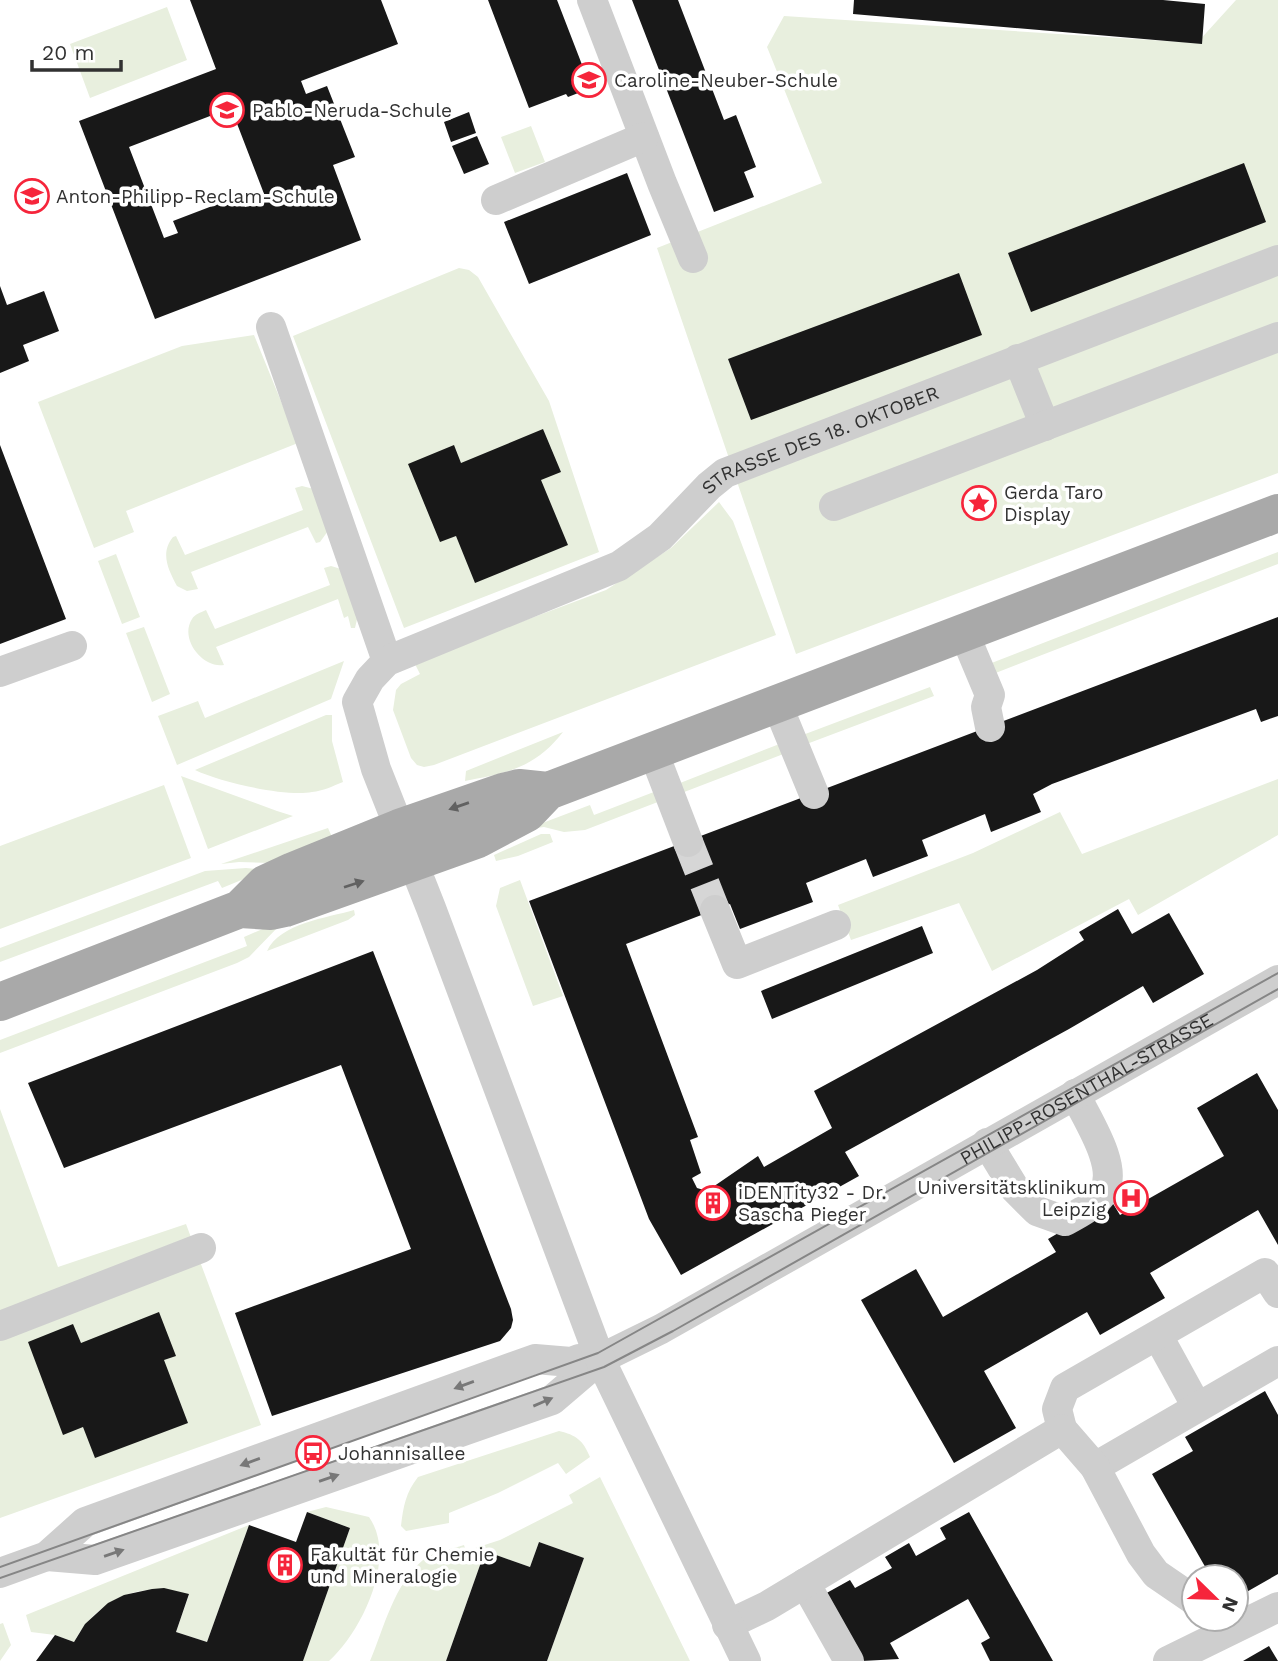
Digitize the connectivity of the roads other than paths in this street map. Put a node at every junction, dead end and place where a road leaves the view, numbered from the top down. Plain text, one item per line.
1 (592, 0) edge
2 (644, 137) junction
3 (496, 200) dead end
4 (693, 258) dead end
5 (1278, 260) edge
6 (271, 327) dead end
7 (1278, 337) edge
8 (1018, 359) junction
9 (1045, 426) junction
10 (834, 506) dead end
11 (1278, 513) edge
12 (964, 633) junction
13 (72, 646) dead end
14 (387, 661) junction
15 (0, 672) edge
16 (777, 704) junction
17 (990, 727) dead end
18 (653, 751) junction
19 (814, 794) dead end
20 (688, 842) tunnel mouth
21 (406, 845) junction
22 (715, 910) tunnel mouth
23 (836, 925) dead end
24 (1278, 980) edge
25 (0, 1002) edge
26 (1074, 1094) junction
27 (987, 1143) junction
28 (201, 1248) dead end
29 (1278, 1293) edge
30 (0, 1326) edge
31 (1158, 1336) junction
32 (600, 1359) junction
33 (1278, 1360) edge
34 (1198, 1407) junction
35 (1062, 1429) junction
36 (1095, 1467) junction
37 (47, 1556) junction
38 (0, 1573) edge
39 (805, 1583) junction
40 (1180, 1590) edge
41 (1278, 1607) edge
42 (1250, 1616) edge
43 (727, 1625) junction
44 (1214, 1633) edge
45 (746, 1661) edge
46 (849, 1661) edge
47 (1168, 1661) edge

1 - 2 street
2 - 3 street
2 - 4 street
5 - 8 street, STRASSE DES 18. OKTOBER
6 - 14 street
7 - 9 street
8 - 9 street
8 - 14 street, STRASSE DES 18. OKTOBER
9 - 10 street
11 - 12 main road
12 - 16 main road
12 - 17 street
13 - 15 street
14 - 21 street, STRASSE DES 18. OKTOBER
16 - 18 main road
16 - 19 street
18 - 20 street
18 - 21 main road
21 - 25 main road
21 - 32 street
22 - 23 street
24 - 26 street, PHILIPP-ROSENTHAL-STRASSE
26 - 27 street, PHILIPP-ROSENTHAL-STRASSE
26 - 27 street
27 - 32 street, PHILIPP-ROSENTHAL-STRASSE
28 - 30 street
29 - 31 street
31 - 34 street
31 - 35 street
32 -> 37 street, PHILIPP-ROSENTHAL-STRASSE
37 -> 32 street, PHILIPP-ROSENTHAL-STRASSE
32 - 43 street
33 - 34 street
34 - 36 street
35 - 36 street
35 - 39 street
36 - 40 street
37 - 38 street, PHILIPP-ROSENTHAL-STRASSE
39 - 43 street
39 - 46 street
41 - 42 street
43 - 45 street
44 - 47 street

